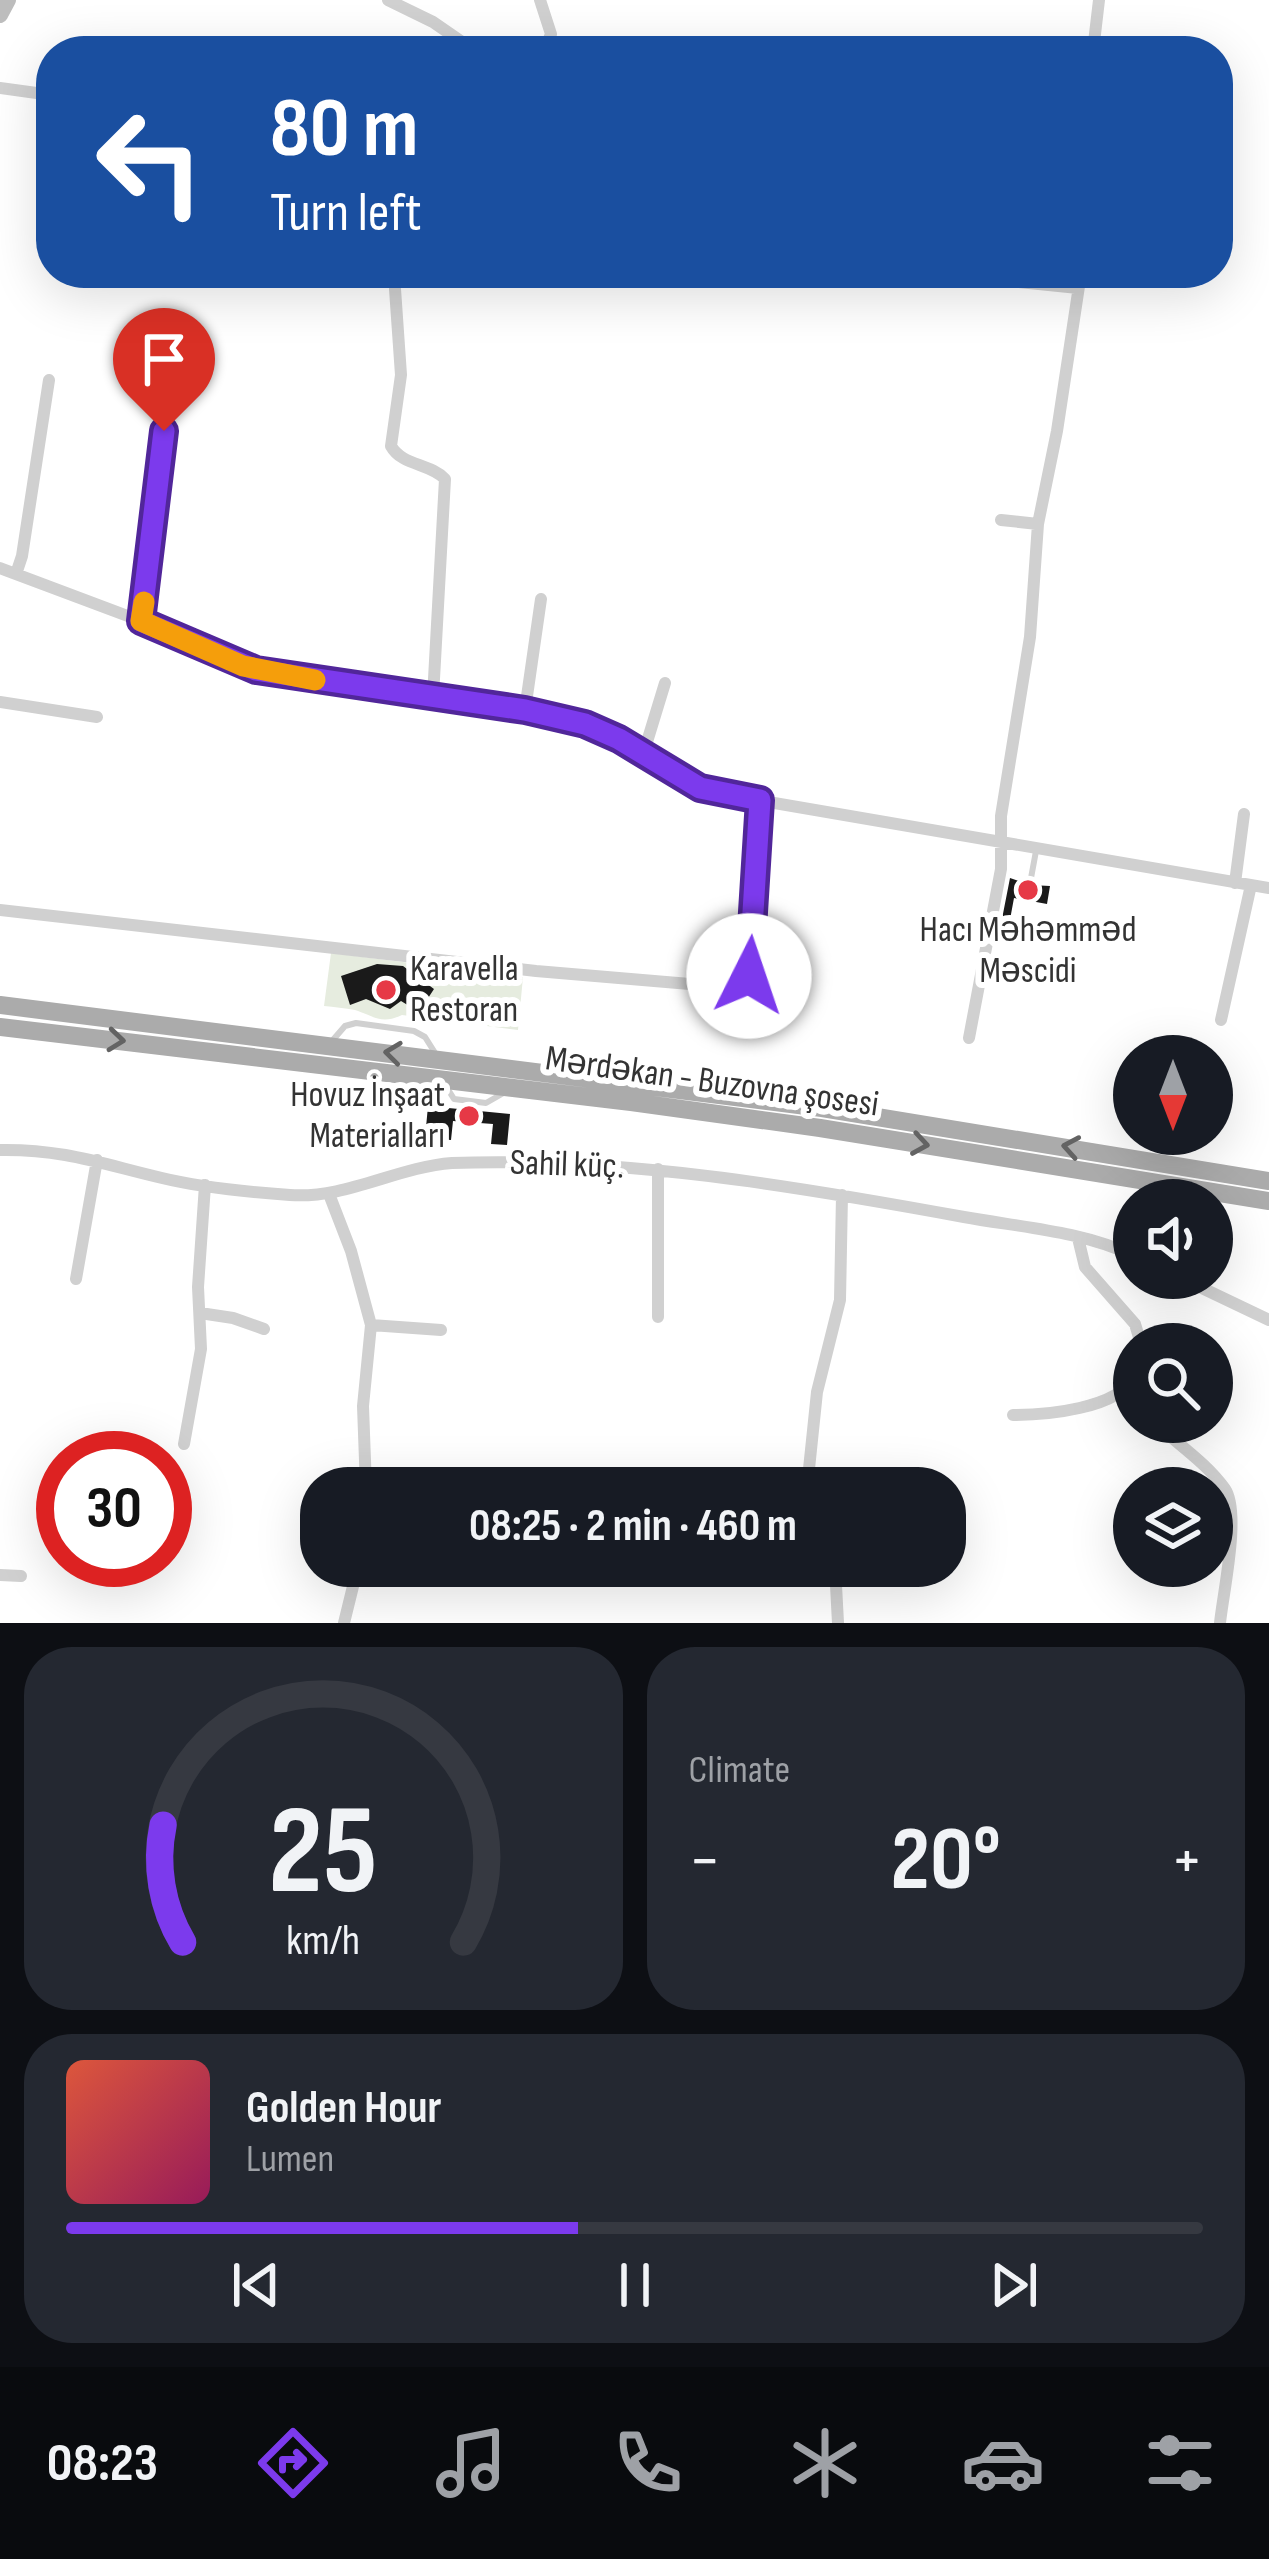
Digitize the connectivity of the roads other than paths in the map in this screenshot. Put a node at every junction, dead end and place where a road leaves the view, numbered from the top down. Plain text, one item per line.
1 (8, 0) edge
2 (388, 0) edge
3 (540, 0) edge
4 (1099, 0) edge
5 (0, 15) edge
6 (454, 36) edge
7 (550, 36) edge
8 (1095, 36) edge
9 (0, 88) edge
10 (36, 93) edge
11 (1079, 288) edge
12 (395, 289) dead end
13 (49, 380) dead end
14 (164, 431) dead end
15 (1001, 520) dead end
16 (1037, 524) junction
17 (0, 568) edge
18 (16, 574) junction
19 (541, 599) dead end
20 (141, 621) junction
21 (665, 682) dead end
22 (433, 697) junction
23 (0, 702) edge
24 (525, 710) junction
25 (97, 717) dead end
26 (644, 755) junction
27 (760, 800) junction
28 (1244, 814) dead end
29 (1002, 842) junction
30 (1036, 848) junction
31 (1031, 878) dead end
32 (1235, 883) junction
33 (1251, 885) junction
34 (1269, 888) edge
35 (0, 910) edge
36 (0, 1005) edge
37 (1221, 1021) dead end
38 (0, 1027) edge
39 (969, 1038) dead end
40 (0, 1150) edge
41 (97, 1160) junction
42 (658, 1169) junction
43 (1269, 1181) edge
44 (205, 1185) junction
45 (329, 1194) junction
46 (842, 1195) junction
47 (1269, 1201) edge
48 (1078, 1238) junction
49 (1113, 1249) edge
50 (76, 1280) dead end
51 (1225, 1299) edge
52 (200, 1313) junction
53 (658, 1317) dead end
54 (1269, 1320) edge
55 (1134, 1323) edge
56 (371, 1325) junction
57 (264, 1329) dead end
58 (442, 1330) dead end
59 (1113, 1395) edge
60 (1013, 1415) dead end
61 (186, 1431) edge
62 (1177, 1443) edge
63 (365, 1467) edge
64 (809, 1467) edge
65 (0, 1575) edge
66 (21, 1576) dead end
67 (353, 1587) edge
68 (836, 1587) edge
69 (344, 1623) edge
70 (838, 1623) edge
71 (1220, 1623) edge

1 - 5 street
2 - 6 street
3 - 7 street
4 - 8 street
9 - 10 street
11 - 16 street
12 - 22 street
13 - 18 street
14 - 20 street
15 - 16 street
16 - 29 street
17 - 18 street
18 - 20 street
19 - 24 street
20 - 22 street
21 - 26 street
22 - 24 street
23 - 25 street
24 - 26 street
26 - 27 street
27 - 29 street
27 - 35 street
28 - 32 street
29 - 30 street
29 - 39 street
30 - 31 lane
30 - 32 street
32 - 33 street
33 - 34 street
33 - 37 street
43 -> 36 main road, Mərdəkan - Buzovna şosesi
38 -> 47 main road, Mərdəkan - Buzovna şosesi
40 - 41 street, Sahil küç.
41 - 44 street, Sahil küç.
41 - 50 street
42 - 45 street, Sahil küç.
42 - 46 street, Sahil küç.
42 - 53 street
44 - 45 street, Sahil küç.
44 - 52 street
45 - 56 street
46 - 48 street, Sahil küç.
46 - 64 street
48 - 49 street, Sahil küç.
48 - 55 street
51 - 54 street
52 - 57 street
52 - 61 street
56 - 58 street
56 - 63 street
59 - 60 street
62 - 71 street
65 - 66 street
67 - 69 street
68 - 70 street

